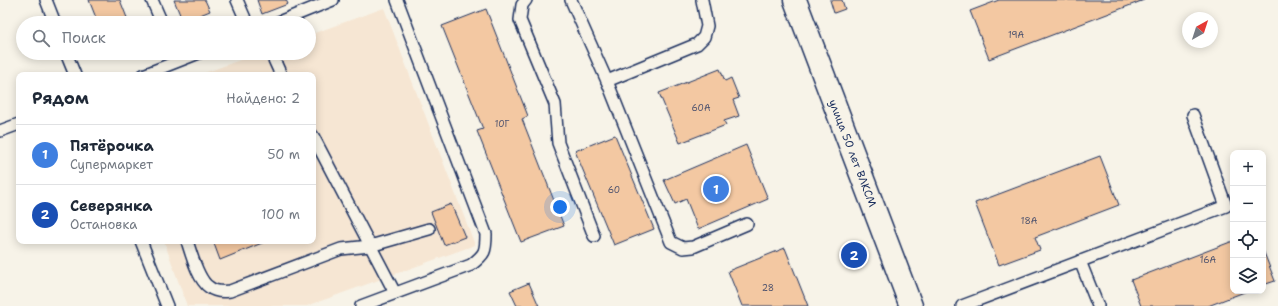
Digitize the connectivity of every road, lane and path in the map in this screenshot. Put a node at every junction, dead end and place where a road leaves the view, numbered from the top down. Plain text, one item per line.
1 (46, 0) edge
2 (152, 0) edge
3 (237, 0) edge
4 (333, 0) edge
5 (397, 0) edge
6 (526, 0) edge
7 (571, 0) edge
8 (702, 0) edge
9 (795, 0) edge
10 (52, 16) edge
11 (159, 16) edge
12 (243, 16) edge
13 (293, 16) edge
14 (69, 60) edge
15 (170, 60) edge
16 (274, 60) edge
17 (74, 72) edge
18 (148, 72) edge
19 (280, 72) edge
20 (606, 81) junction
21 (1193, 115) dead end
22 (16, 125) edge
23 (0, 132) edge
24 (316, 142) edge
25 (747, 224) dead end
26 (429, 230) dead end
27 (594, 236) dead end
28 (142, 244) edge
29 (188, 244) edge
30 (370, 246) junction
31 (1080, 261) junction
32 (395, 293) junction
33 (167, 306) edge
34 (361, 306) edge
35 (911, 306) edge
36 (962, 306) edge
37 (1098, 306) edge

1 - 10 lane
2 - 11 lane
3 - 12 lane
4 - 13 lane
5 - 32 lane
6 - 27 lane
7 - 20 lane
8 - 20 lane
9 - 35 main road, улица 50 лет ВЛКСМ
14 - 17 lane
15 - 18 lane
16 - 19 lane
20 - 25 lane
21 - 31 lane
22 - 23 lane
24 - 30 lane
26 - 30 lane
28 - 33 lane
29 - 30 lane
30 - 32 lane
31 - 36 lane
31 - 37 lane
32 - 34 lane

